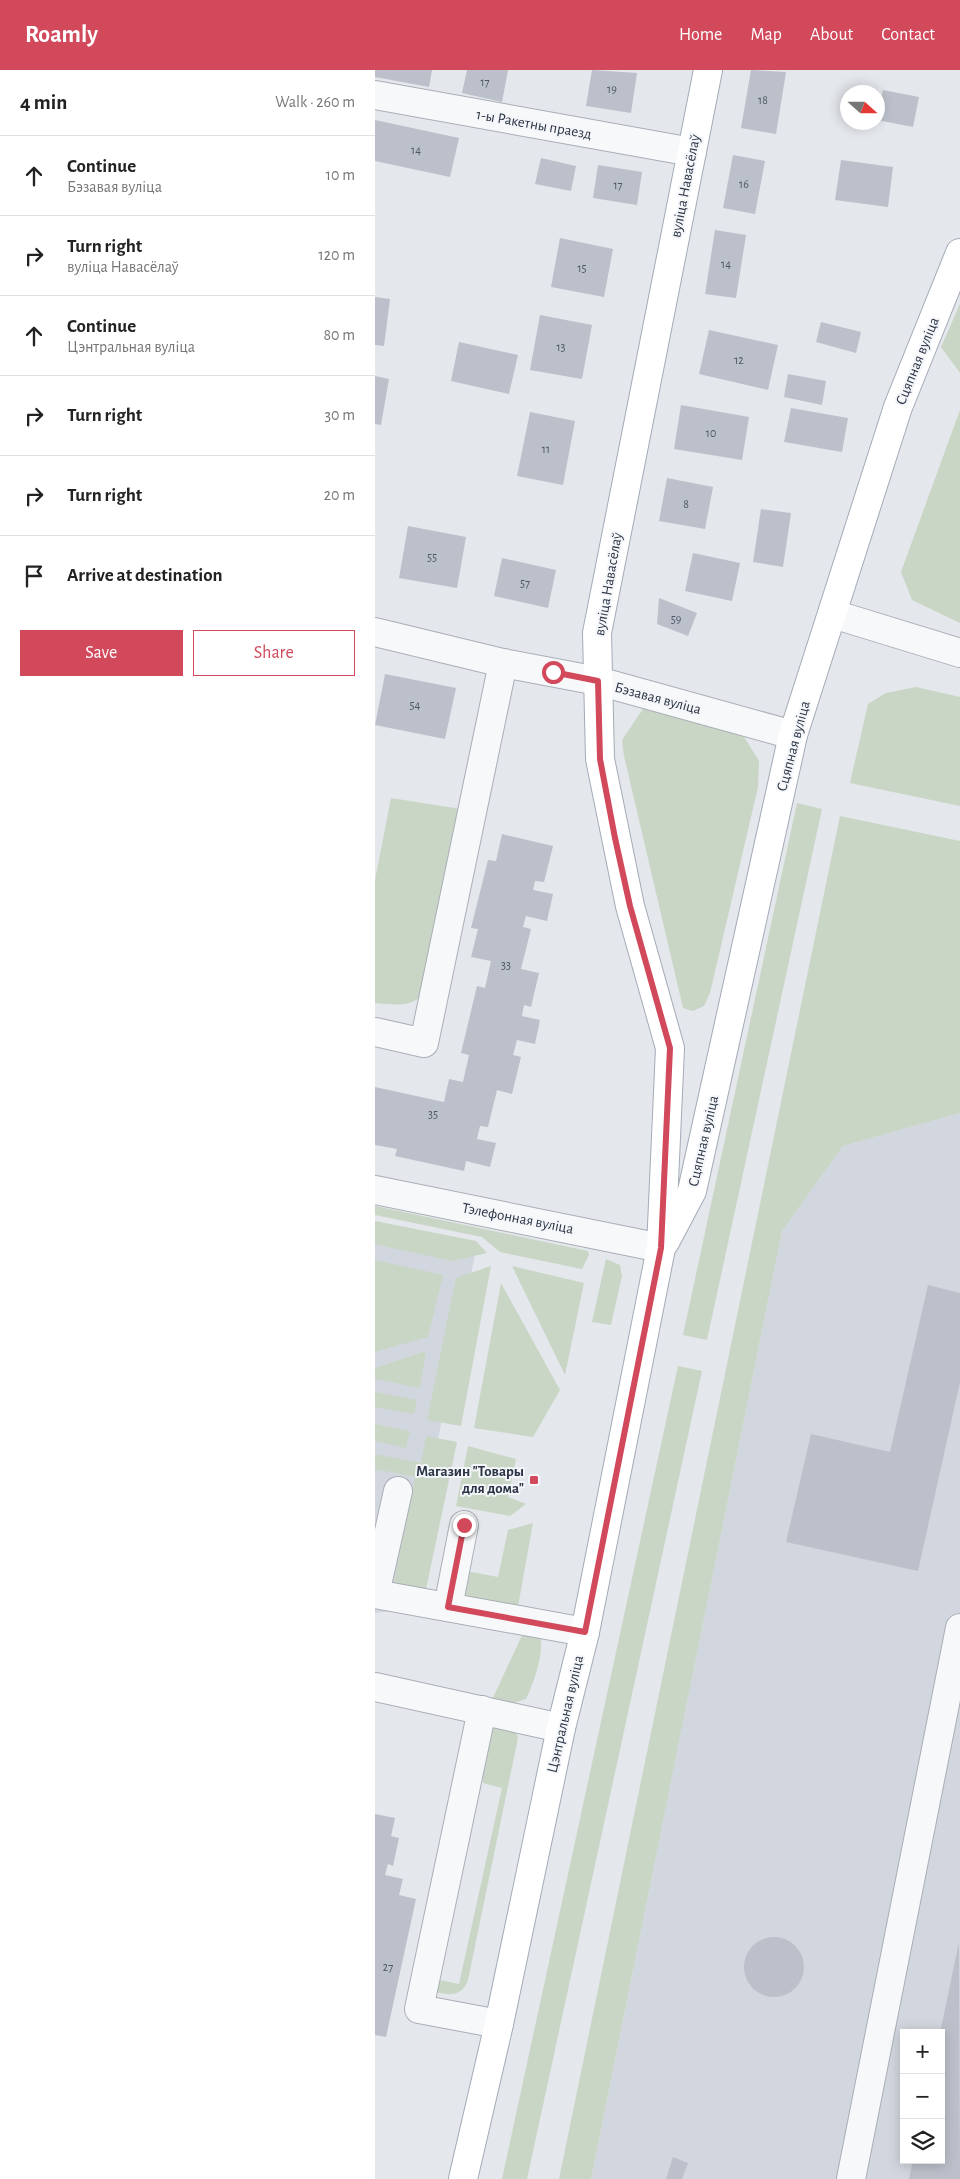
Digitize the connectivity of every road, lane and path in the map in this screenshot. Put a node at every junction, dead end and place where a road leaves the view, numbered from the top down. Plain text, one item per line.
1 (708, 70) edge
2 (375, 94) edge
3 (692, 152) junction
4 (960, 254) edge
5 (833, 614) junction
6 (375, 632) edge
7 (960, 653) edge
8 (503, 663) junction
9 (598, 681) junction
10 (793, 735) junction
11 (375, 1032) edge
12 (375, 1190) edge
13 (661, 1248) junction
14 (398, 1491) dead end
15 (464, 1525) dead end
16 (375, 1594) edge
17 (448, 1607) junction
18 (960, 1628) edge
19 (585, 1632) junction
20 (375, 1687) edge
21 (481, 1710) junction
22 (561, 1728) junction
23 (499, 2024) junction
24 (463, 2179) edge
25 (851, 2179) edge

1 - 3 main road, вуліца Навасёлаў
2 - 3 street, 1-ы Ракетны праезд
3 - 9 main road, вуліца Навасёлаў
4 - 5 main road, Сцяпная вуліца
5 - 7 street
5 - 10 main road, Сцяпная вуліца
6 - 8 street, Бэзавая вуліца
8 - 9 street, Бэзавая вуліца
8 - 11 street
9 - 10 street, Бэзавая вуліца
9 - 13 main road, вуліца Навасёлаў
10 - 13 main road, Сцяпная вуліца
12 - 13 street, Тэлефонная вуліца
13 - 19 main road, Цэнтральная вуліца
14 - 16 street
15 - 17 street
16 - 17 street
17 - 19 street
18 - 25 street
19 - 22 main road, Цэнтральная вуліца
20 - 21 street
21 - 22 street
21 - 23 street
22 - 23 main road, Цэнтральная вуліца
23 - 24 main road, Цэнтральная вуліца

